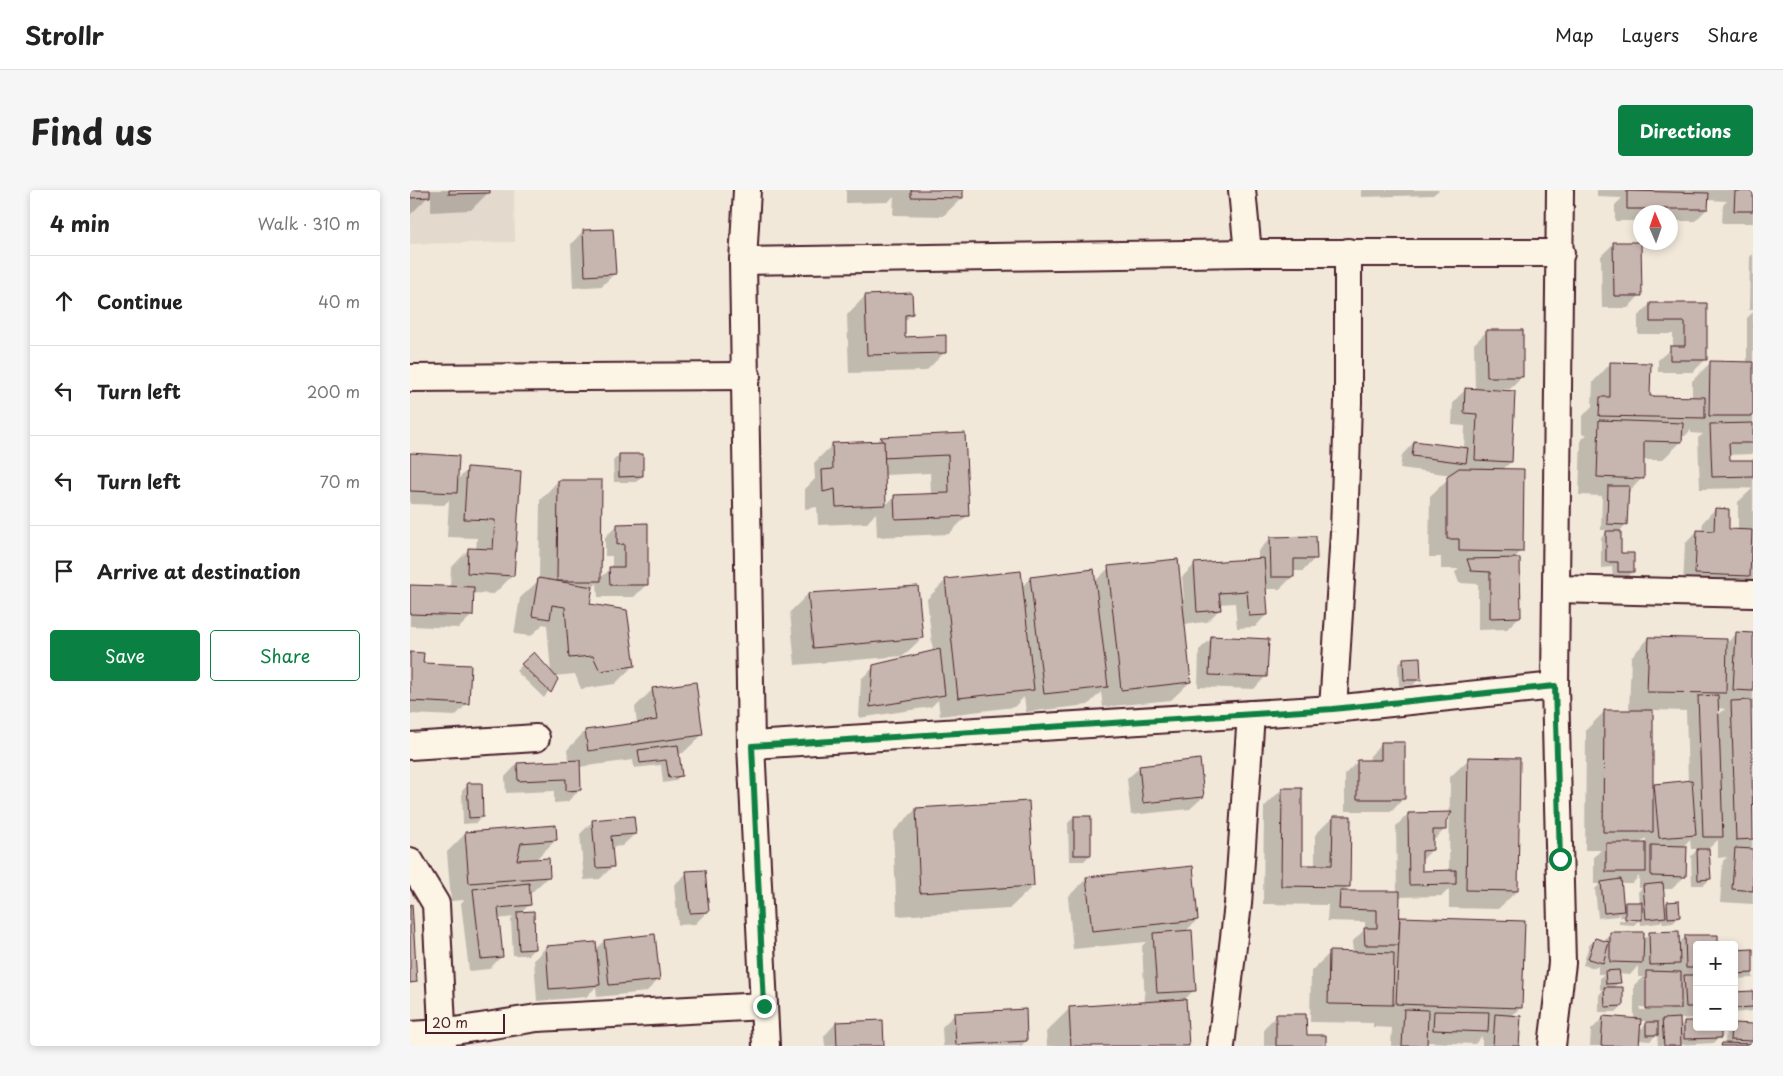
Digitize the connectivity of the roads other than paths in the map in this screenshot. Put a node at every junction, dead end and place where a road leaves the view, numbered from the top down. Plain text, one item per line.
1 (747, 190) edge
2 (1242, 190) edge
3 (1560, 190) edge
4 (1248, 252) junction
5 (1348, 252) junction
6 (1561, 253) junction
7 (743, 261) junction
8 (747, 376) junction
9 (410, 378) edge
10 (1556, 589) junction
11 (1753, 594) edge
12 (1555, 686) junction
13 (1333, 709) junction
14 (1251, 714) junction
15 (536, 738) dead end
16 (410, 746) edge
17 (752, 746) junction
18 (410, 861) edge
19 (764, 1006) junction
20 (410, 1035) edge
21 (442, 1039) edge
22 (766, 1046) edge
23 (1220, 1046) edge
24 (1552, 1046) edge

1 - 7 street
2 - 4 street
3 - 6 street
4 - 5 street
4 - 7 street
5 - 6 street
5 - 13 street
6 - 10 street
7 - 8 street
8 - 9 street
8 - 17 street
10 - 11 street
10 - 12 street
12 - 13 street
12 - 24 street
13 - 14 street
14 - 17 street
14 - 23 street
15 - 16 street
17 - 19 street
18 - 21 street
19 - 21 street
19 - 22 street
20 - 21 street

